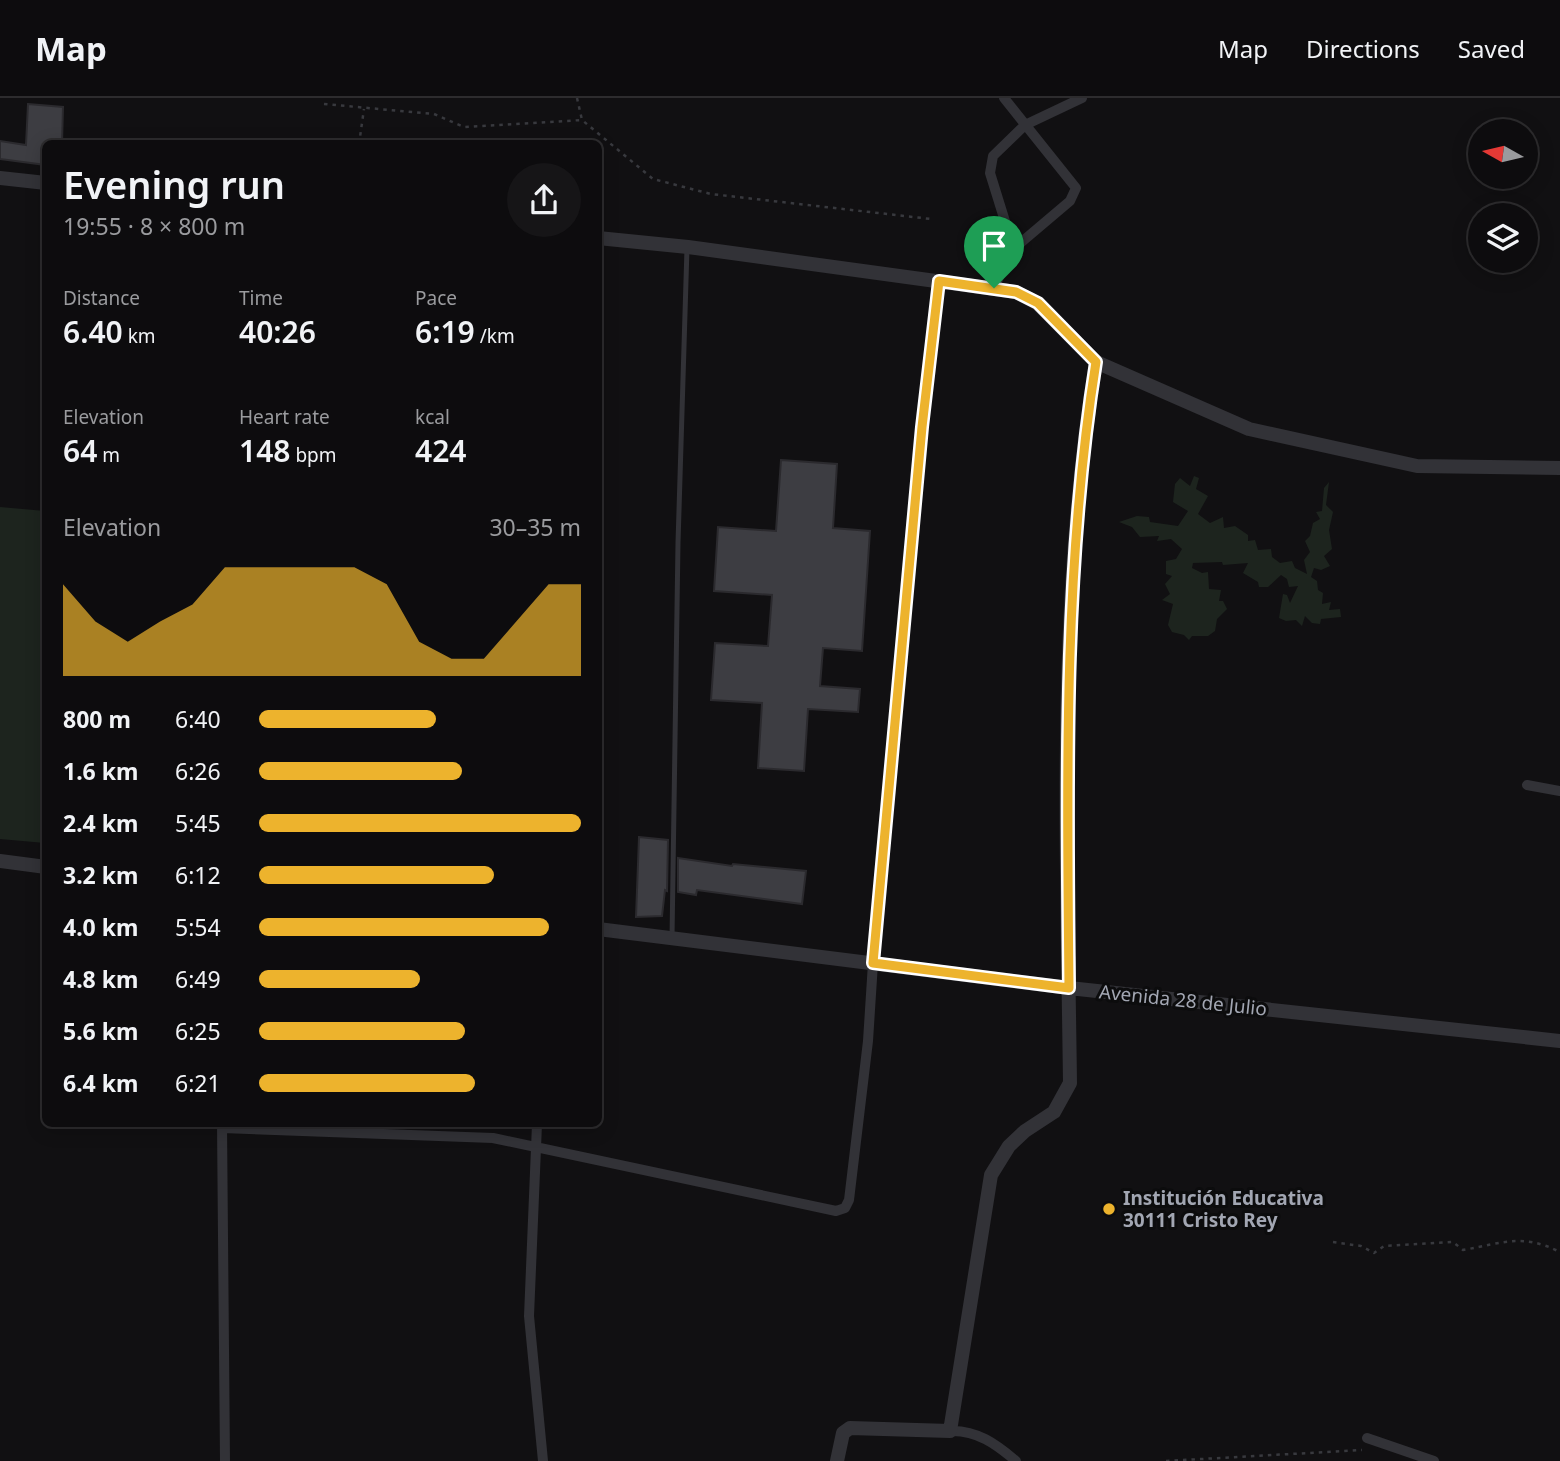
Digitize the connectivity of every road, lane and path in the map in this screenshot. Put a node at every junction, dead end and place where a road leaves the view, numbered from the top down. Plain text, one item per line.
1 (577, 98) edge
2 (1004, 98) edge
3 (1082, 98) edge
4 (324, 104) dead end
5 (364, 107) junction
6 (582, 120) junction
7 (1025, 125) junction
8 (360, 140) edge
9 (0, 178) edge
10 (42, 183) edge
11 (932, 219) dead end
12 (602, 238) edge
13 (688, 247) junction
14 (1011, 251) junction
15 (939, 281) junction
16 (994, 288) junction
17 (1096, 362) junction
18 (1560, 468) edge
19 (1527, 785) dead end
20 (1560, 792) edge
21 (0, 861) edge
22 (42, 866) edge
23 (602, 929) edge
24 (672, 938) junction
25 (873, 963) junction
26 (1069, 988) junction
27 (1560, 1041) edge
28 (222, 1127) edge
29 (245, 1127) edge
30 (537, 1127) edge
31 (535, 1147) junction
32 (1333, 1242) dead end
33 (1560, 1252) edge
34 (950, 1431) junction
35 (1367, 1438) dead end
36 (1381, 1443) junction
37 (225, 1461) edge
38 (543, 1461) edge
39 (837, 1461) edge
40 (1016, 1461) edge
41 (1166, 1461) edge
42 (1434, 1461) edge

1 - 6 path
2 - 7 street
3 - 7 street
4 - 5 path
5 - 6 path
5 - 8 path
6 - 11 path
7 - 14 street
7 - 14 street
9 - 10 street
12 - 13 street
13 - 15 street
13 - 24 lane
14 - 16 street
15 - 16 street
15 - 25 lane
16 - 17 street
17 - 18 street
17 - 26 street
19 - 20 street
21 - 22 street
23 - 24 street, Avenida 28 de Julio
24 - 25 street, Avenida 28 de Julio
25 - 26 street, Avenida 28 de Julio
25 - 31 street
26 - 27 street, Avenida 28 de Julio
26 - 34 street
28 - 37 street
29 - 31 street
30 - 31 street
31 - 38 street
32 - 33 path
34 - 39 street
34 - 40 street
35 - 36 street
36 - 41 path
36 - 42 street

